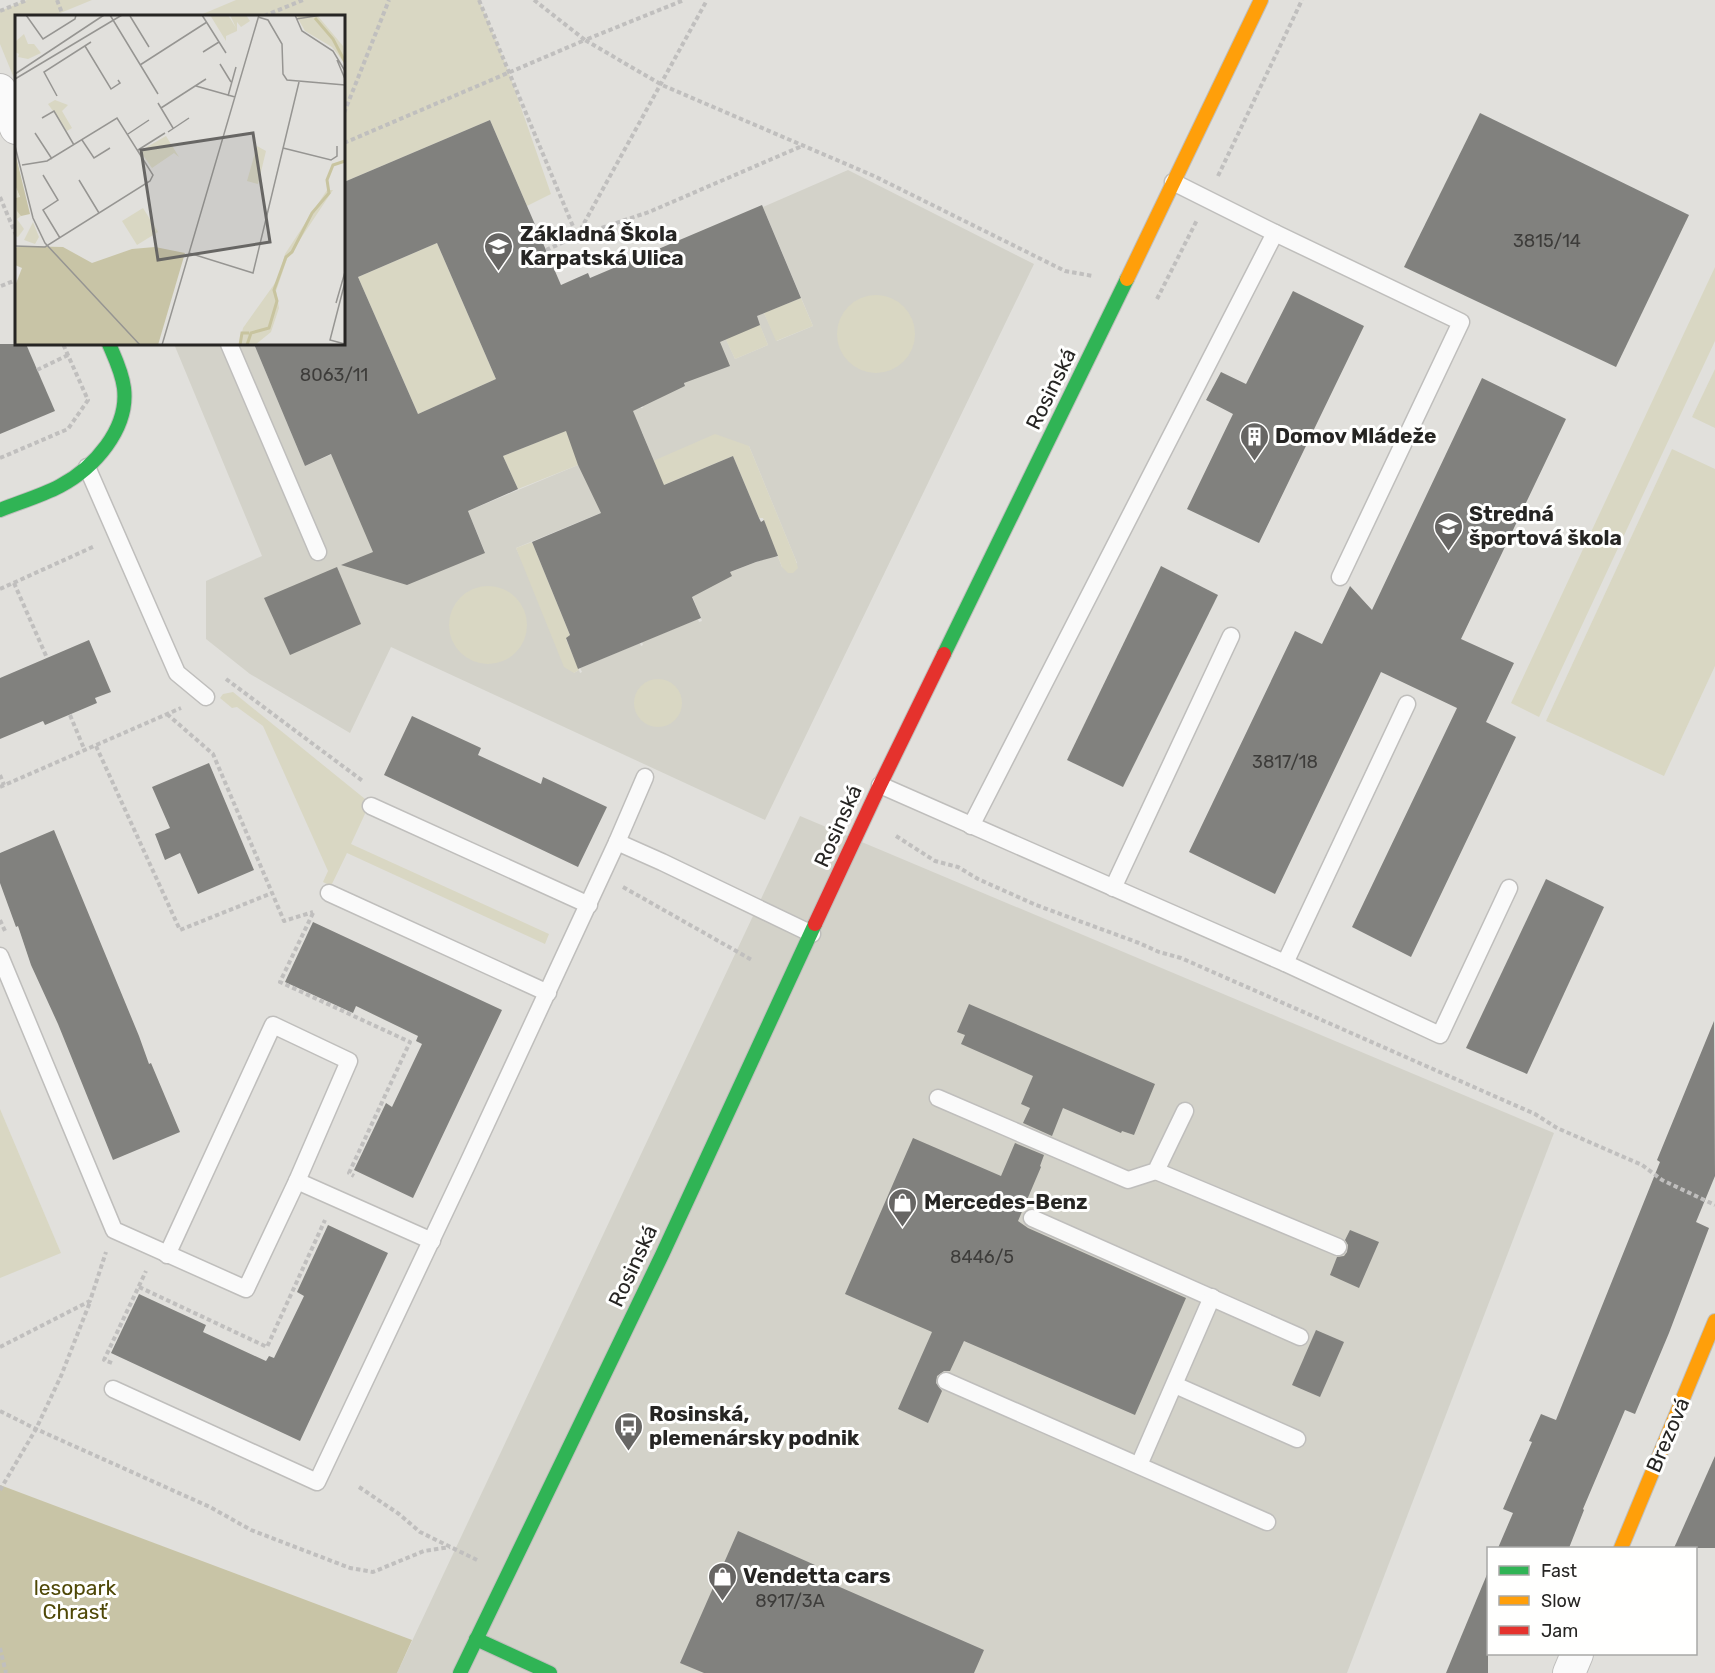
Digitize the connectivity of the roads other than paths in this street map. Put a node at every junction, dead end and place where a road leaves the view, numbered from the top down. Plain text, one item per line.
1 (1261, 0) edge
2 (0, 90) edge
3 (15, 126) edge
4 (1173, 182) junction
5 (1275, 233) junction
6 (109, 345) edge
7 (229, 345) edge
8 (87, 467) junction
9 (0, 510) edge
10 (318, 552) dead end
11 (1340, 577) dead end
12 (1231, 636) dead end
13 (206, 697) road end
14 (1407, 704) dead end
15 (645, 777) dead end
16 (880, 785) junction
17 (371, 806) dead end
18 (971, 825) junction
19 (616, 842) junction
20 (1113, 888) junction
21 (1509, 888) dead end
22 (329, 893) dead end
23 (589, 905) junction
24 (812, 934) junction
25 (0, 956) edge
26 (1285, 963) junction
27 (548, 993) junction
28 (938, 1098) dead end
29 (1185, 1111) dead end
30 (1156, 1171) junction
31 (297, 1181) junction
32 (1032, 1218) dead end
33 (432, 1241) junction
34 (1338, 1247) dead end
35 (162, 1252) junction
36 (1212, 1297) junction
37 (1715, 1321) edge
38 (1300, 1337) dead end
39 (946, 1381) dead end
40 (1175, 1385) junction
41 (113, 1389) dead end
42 (1297, 1439) dead end
43 (1139, 1465) junction
44 (1268, 1522) dead end
45 (1621, 1547) edge
46 (476, 1639) junction
47 (1576, 1655) edge
48 (460, 1673) edge
49 (550, 1673) edge
50 (1569, 1673) edge

1 - 4 street, Rosinská
2 - 3 street
4 - 5 lane
4 - 16 street, Rosinská
5 - 11 lane
5 - 18 lane
6 - 8 street
7 - 10 lane
8 - 9 street
8 - 13 lane
12 - 20 lane
14 - 26 lane
15 - 19 lane
16 - 18 lane
16 - 24 street, Rosinská
17 - 23 lane
18 - 20 lane
19 - 23 lane
19 - 24 lane
20 - 26 lane
21 - 26 lane
22 - 27 lane
23 - 27 lane
24 - 46 street, Rosinská
25 - 35 lane
27 - 33 lane
28 - 30 lane
29 - 30 lane
30 - 34 lane
31 - 33 lane
31 - 35 lane
31 - 35 lane
32 - 36 lane
33 - 41 lane
36 - 38 lane
36 - 40 lane
37 - 45 street, Brezová
39 - 43 lane
40 - 42 lane
40 - 43 lane
43 - 44 lane
46 - 48 street, Rosinská
46 - 49 street
47 - 50 street

